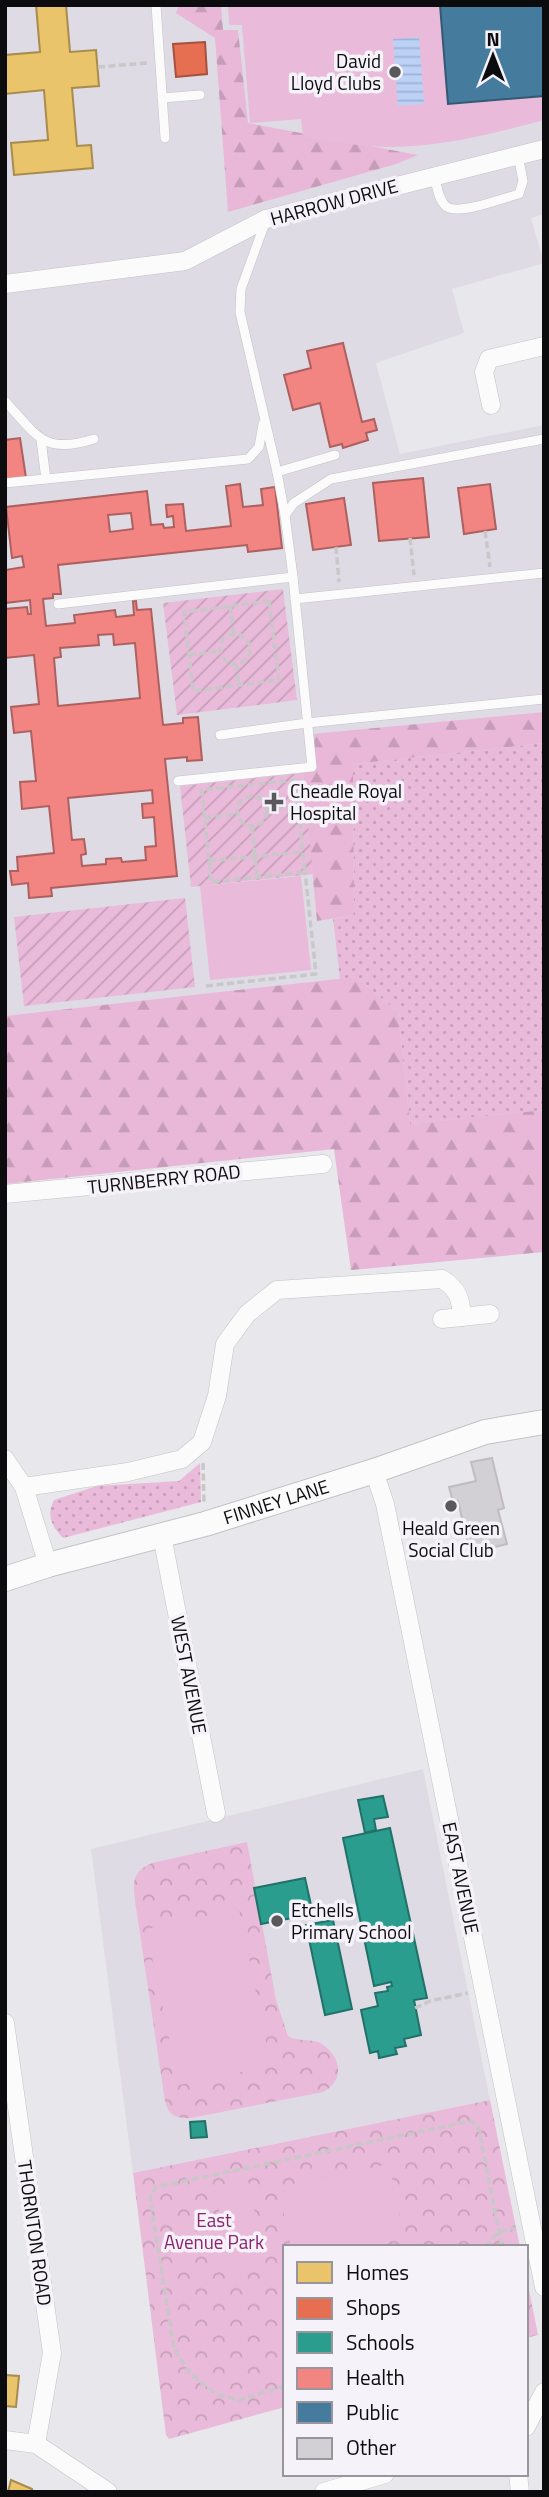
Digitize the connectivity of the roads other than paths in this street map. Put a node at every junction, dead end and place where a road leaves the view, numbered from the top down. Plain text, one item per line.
1 (156, 5) edge
2 (200, 95) dead end
3 (162, 98) junction
4 (165, 138) dead end
5 (544, 149) edge
6 (519, 156) junction
7 (434, 176) junction
8 (266, 219) junction
9 (5, 284) edge
10 (544, 346) edge
11 (5, 401) edge
12 (491, 405) dead end
13 (264, 420) junction
14 (94, 439) dead end
15 (544, 439) edge
16 (41, 440) junction
17 (335, 455) dead end
18 (277, 472) junction
19 (46, 479) junction
20 (5, 483) edge
21 (285, 515) junction
22 (544, 573) edge
23 (293, 577) junction
24 (295, 598) junction
25 (58, 604) dead end
26 (544, 699) edge
27 (307, 723) junction
28 (220, 735) dead end
29 (178, 781) dead end
30 (323, 1164) dead end
31 (5, 1194) edge
32 (490, 1314) dead end
33 (462, 1317) junction
34 (442, 1319) dead end
35 (544, 1422) edge
36 (5, 1459) edge
37 (374, 1471) junction
38 (24, 1487) junction
39 (162, 1536) junction
40 (48, 1565) junction
41 (5, 1578) edge
42 (216, 1813) dead end
43 (5, 2023) edge
44 (537, 2209) edge
45 (544, 2287) edge
46 (544, 2392) edge
47 (528, 2423) edge
48 (5, 2440) edge
49 (36, 2444) junction
50 (378, 2476) edge
51 (108, 2492) edge
52 (324, 2492) edge

1 - 3 lane
2 - 3 lane
3 - 4 lane
5 - 6 street, HARROW DRIVE
6 - 7 street, HARROW DRIVE
6 - 7 lane
7 - 8 street, HARROW DRIVE
8 - 9 street, HARROW DRIVE
8 - 13 lane
10 - 12 street
11 - 16 lane
13 - 18 lane
13 - 19 lane
14 - 16 lane
15 - 21 lane
16 - 19 lane
17 - 18 lane
18 - 21 lane
19 - 20 lane
21 - 23 lane
22 - 24 lane
23 - 24 lane
23 - 25 lane
24 - 27 lane
26 - 27 lane
27 - 28 lane
27 - 29 lane
30 - 31 street, TURNBERRY ROAD
32 - 33 street
33 - 34 street
33 - 38 street
35 - 37 street, FINNEY LANE
36 - 38 street
37 - 39 street, FINNEY LANE
37 - 44 street, EAST AVENUE
38 - 40 street
39 - 40 street, FINNEY LANE
39 - 42 street, WEST AVENUE
40 - 41 street, FINNEY LANE
43 - 49 street, THORNTON ROAD
44 - 45 street, EAST AVENUE
46 - 47 street
48 - 49 street
49 - 51 street
50 - 52 street

